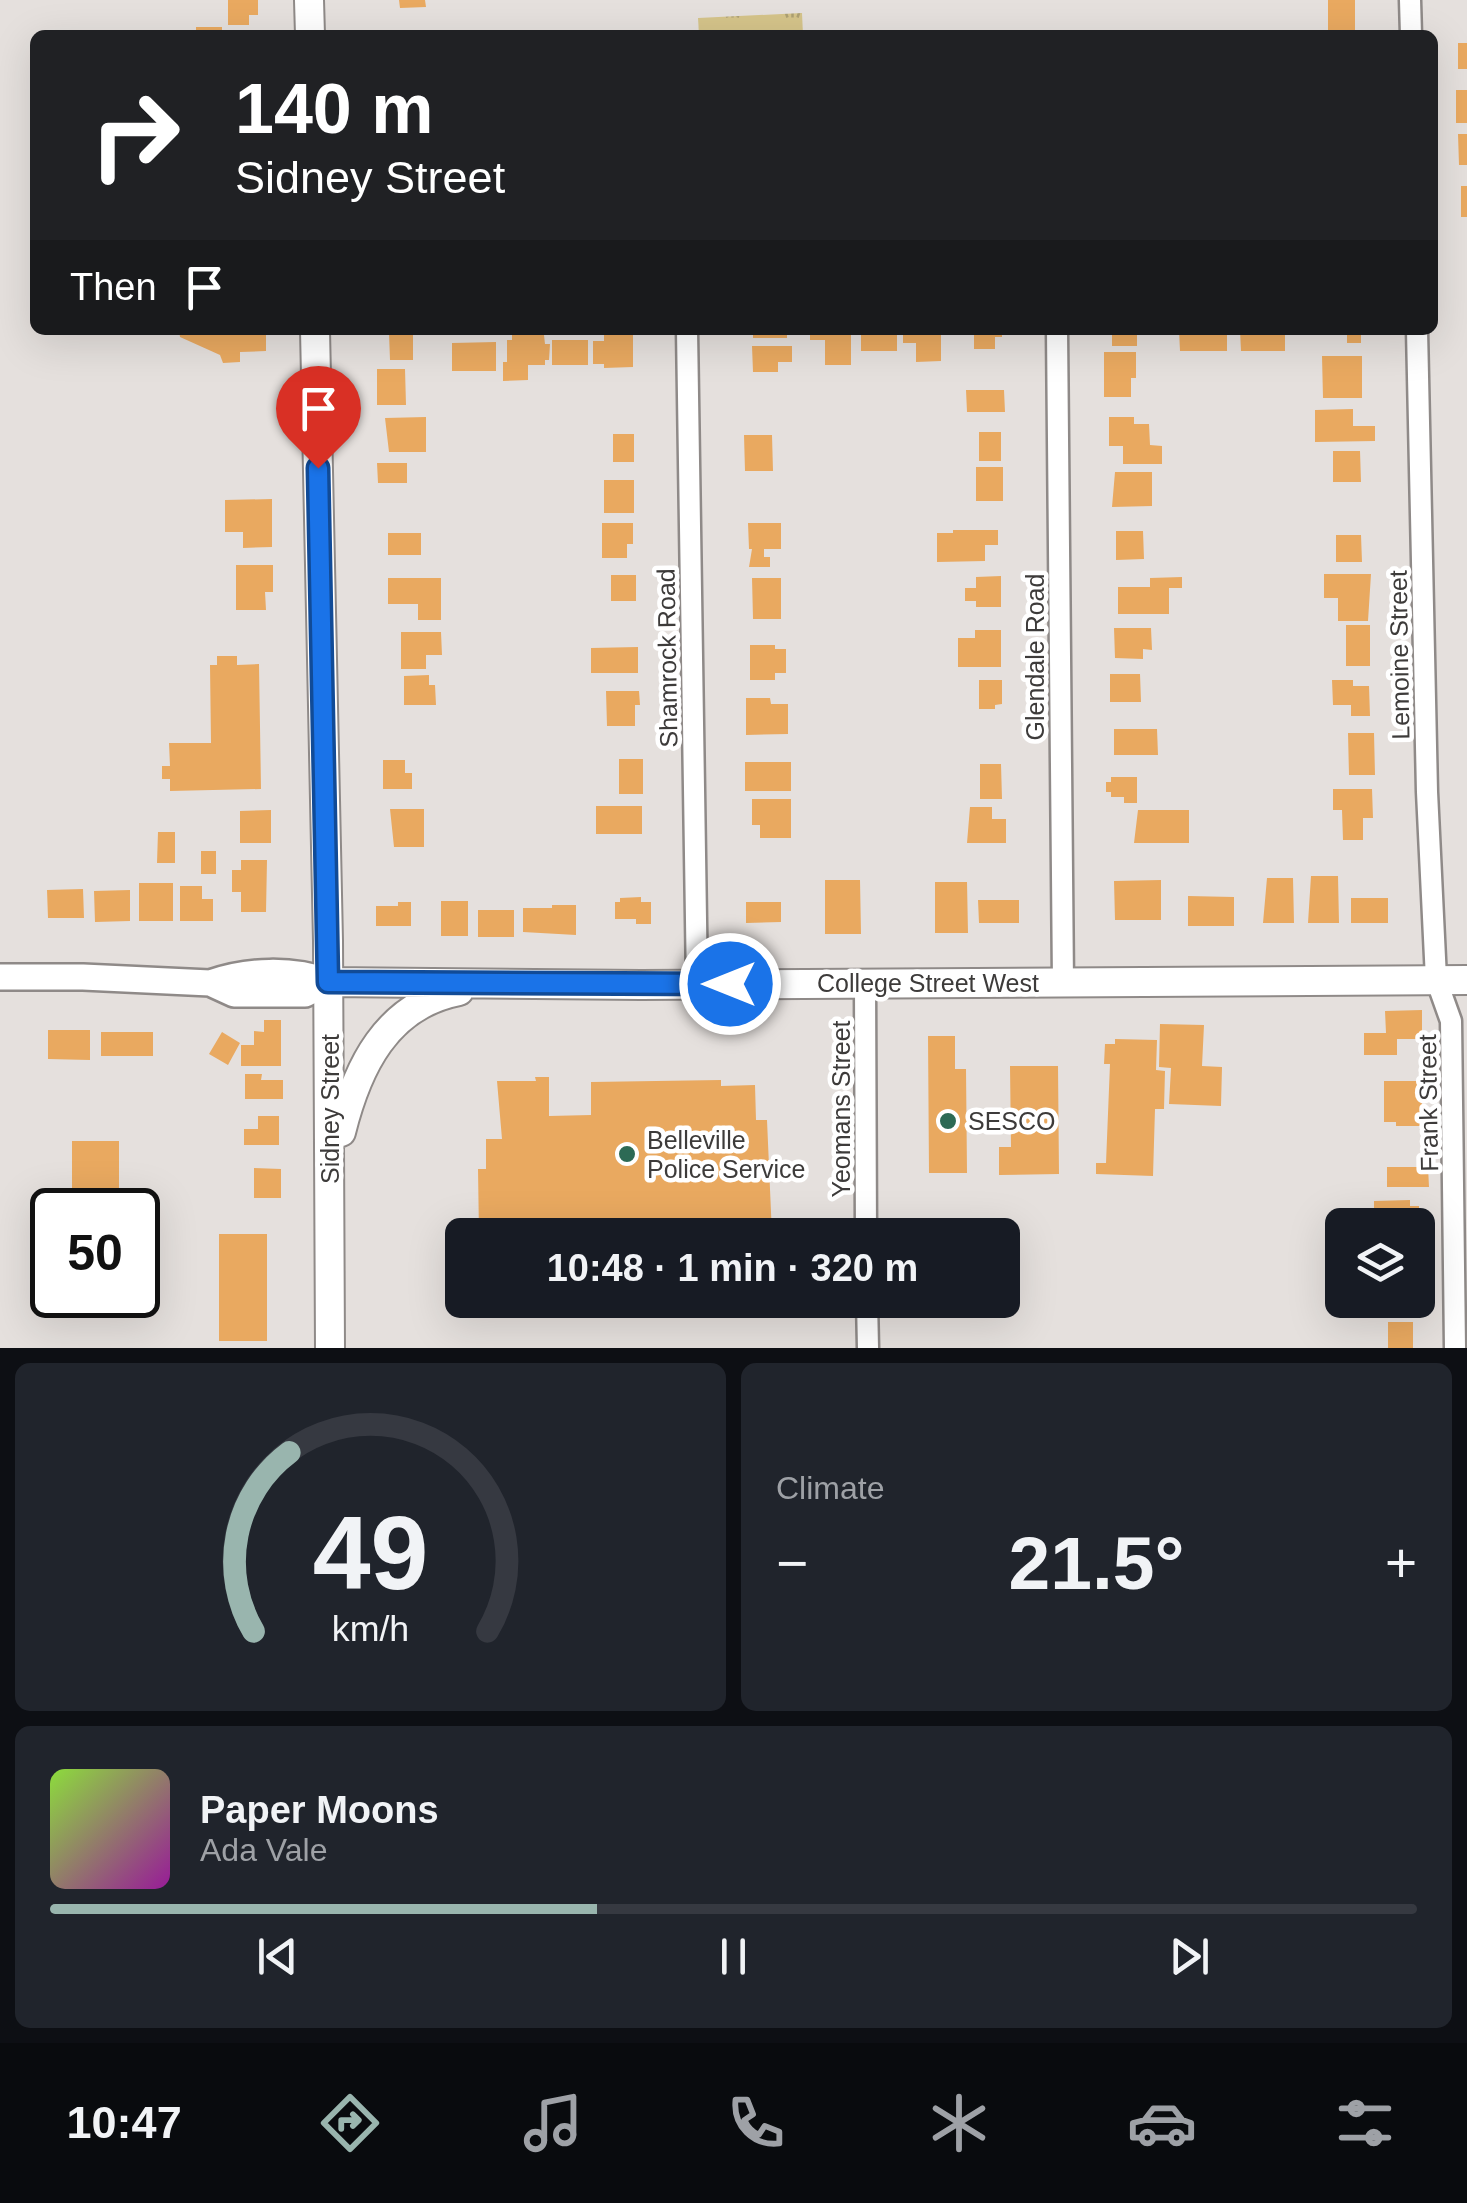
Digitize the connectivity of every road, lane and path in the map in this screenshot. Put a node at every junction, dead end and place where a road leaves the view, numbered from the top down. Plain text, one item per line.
1 (309, 0) edge
2 (1410, 0) edge
3 (310, 30) edge
4 (1411, 30) edge
5 (315, 335) edge
6 (687, 335) edge
7 (1058, 335) edge
8 (1417, 335) edge
9 (0, 977) edge
10 (1436, 980) junction
11 (1467, 980) edge
12 (328, 982) junction
13 (865, 983) junction
14 (1063, 983) junction
15 (490, 984) junction
16 (697, 984) junction
17 (331, 1170) junction
18 (866, 1218) edge
19 (867, 1318) edge
20 (330, 1348) edge
21 (868, 1348) edge
22 (1455, 1348) edge

1 - 3 main road
2 - 4 street
5 - 12 main road, Sidney Street
6 - 16 street, Shamrock Road
7 - 14 street, Glendale Road
8 - 10 street, Lemoine Street
9 - 12 street, College Street West
10 - 11 main road, College Street West
10 - 14 main road, College Street West
10 - 22 street, Frank Street
12 - 15 main road, College Street West
12 - 17 main road, Sidney Street
13 - 14 main road, College Street West
13 - 16 main road, College Street West
13 - 18 street, Yeomans Street
15 - 16 main road, College Street West
15 - 17 main road
17 - 20 main road, Sidney Street
19 - 21 street

